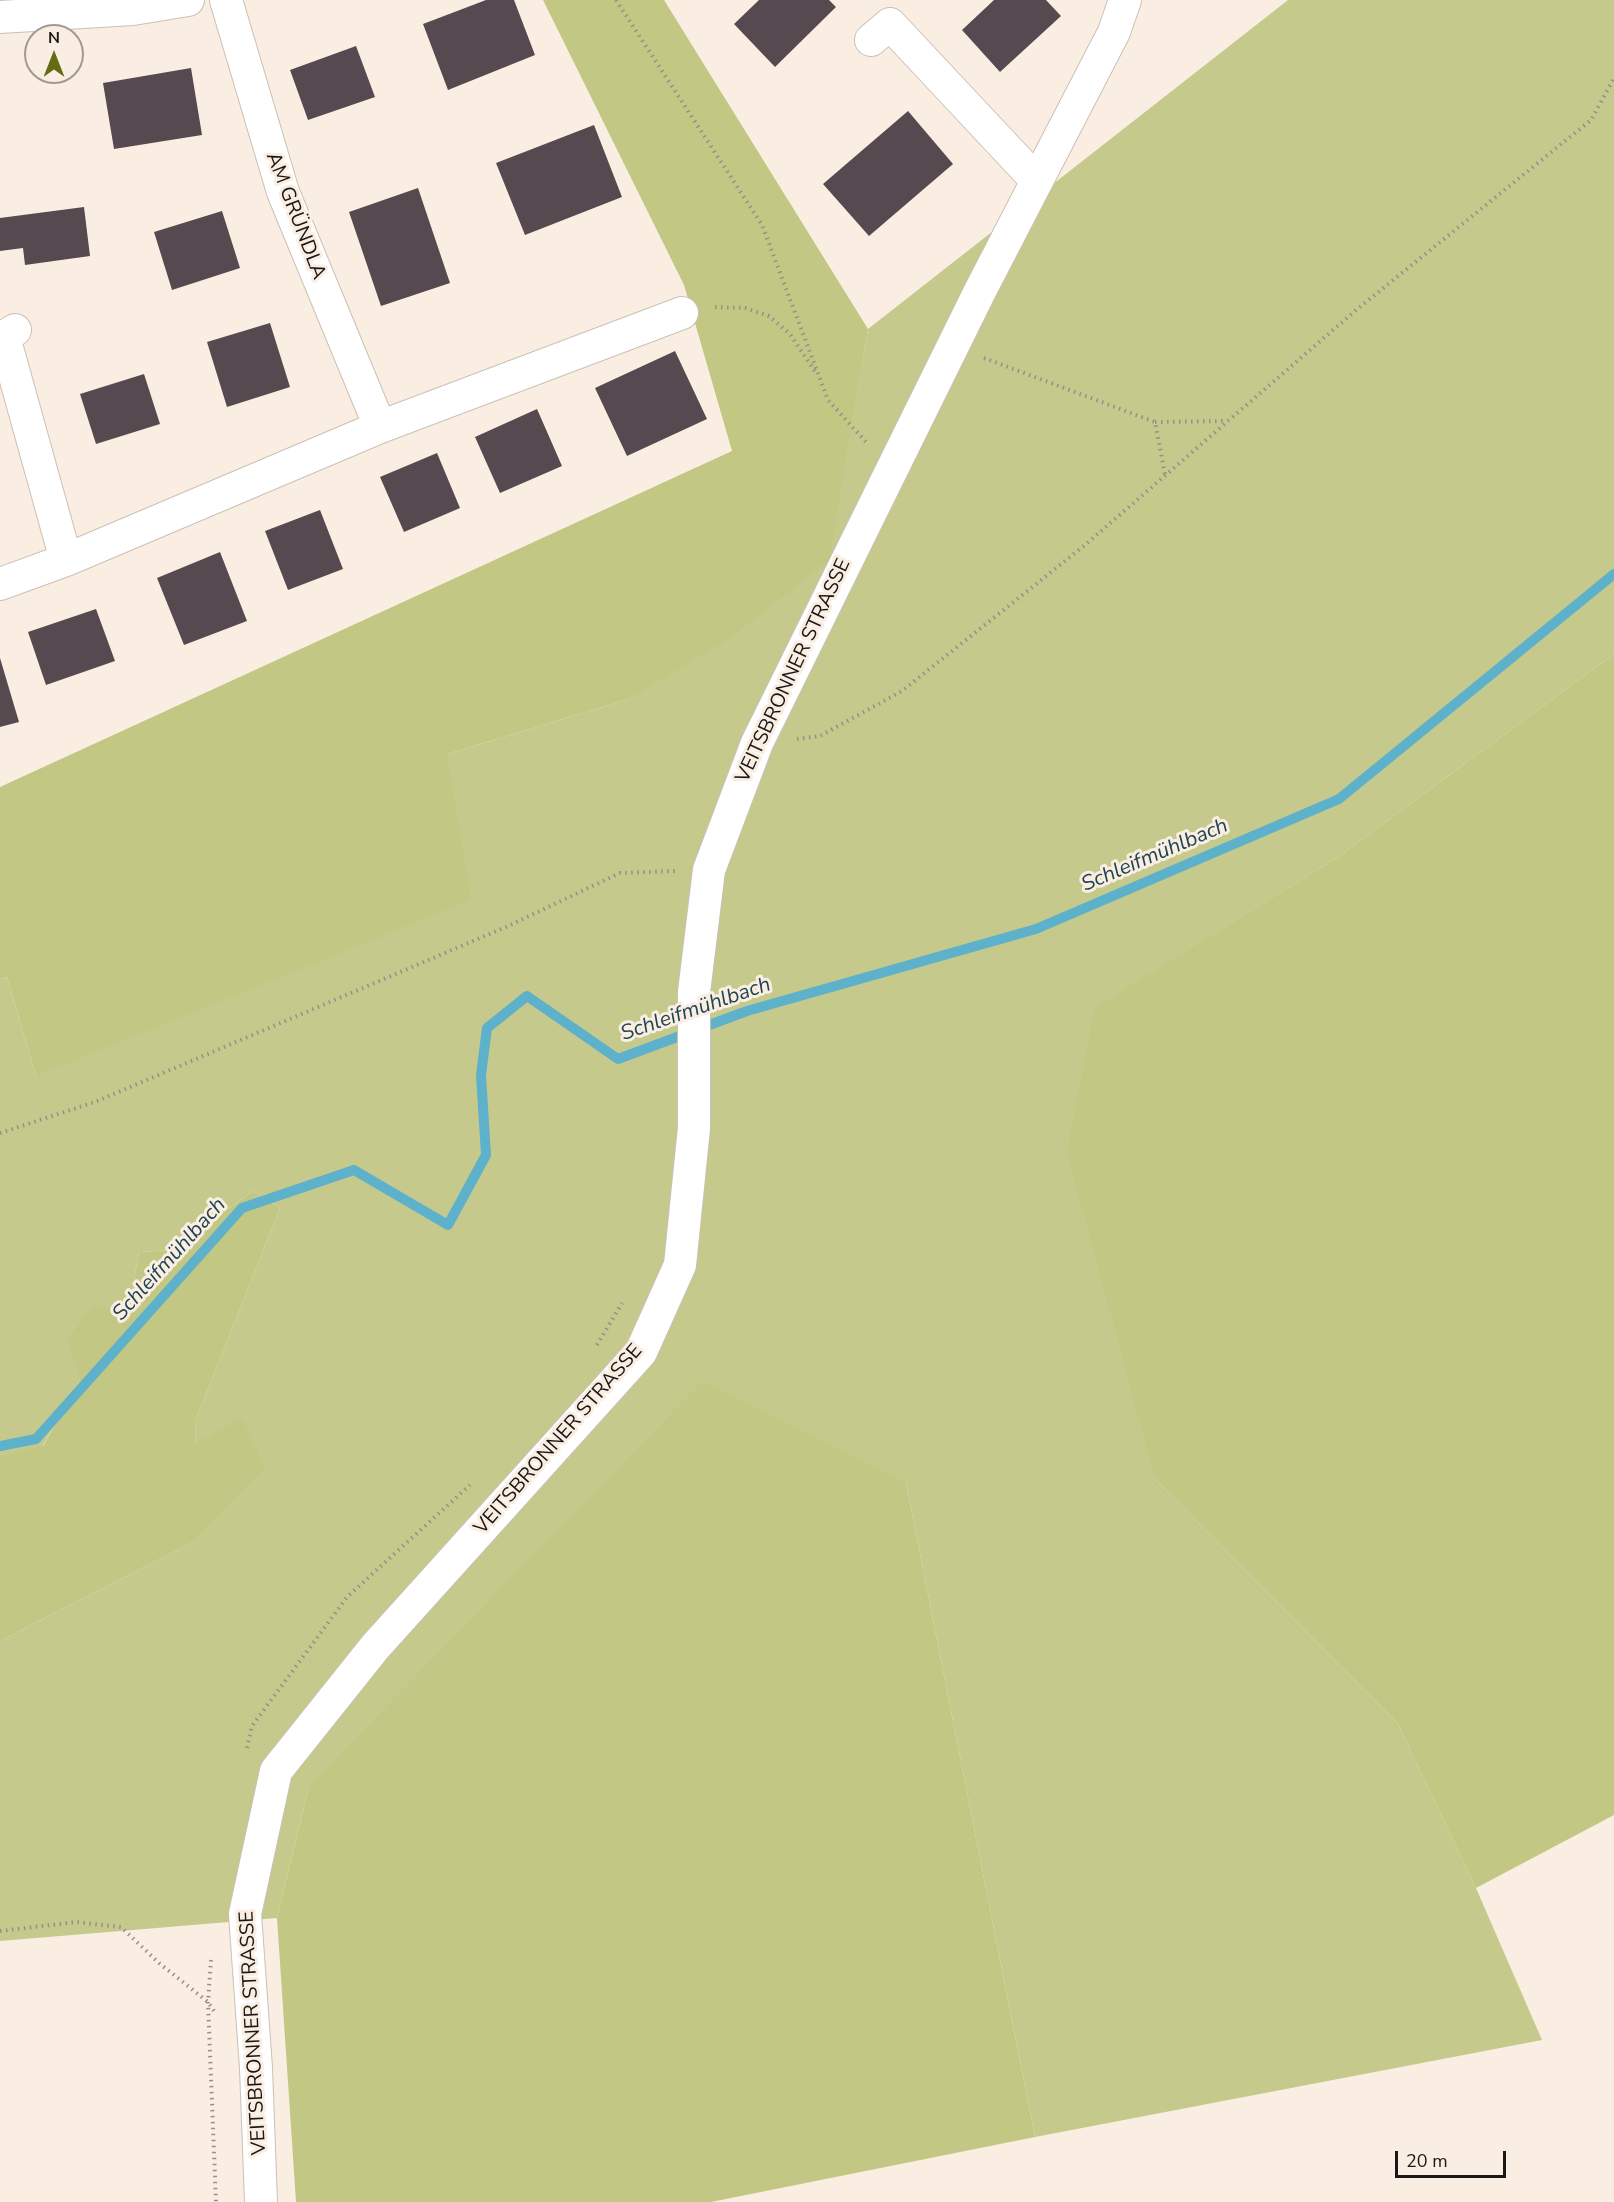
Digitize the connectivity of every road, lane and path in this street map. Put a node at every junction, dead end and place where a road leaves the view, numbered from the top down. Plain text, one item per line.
1 (188, 0) edge
2 (226, 0) edge
3 (616, 0) edge
4 (1125, 0) edge
5 (0, 17) edge
6 (871, 40) dead end
7 (1614, 78) edge
8 (1036, 181) junction
9 (682, 313) joint
10 (15, 330) dead end
11 (952, 346) junction
12 (820, 380) junction
13 (1228, 421) junction
14 (1155, 422) junction
15 (380, 427) junction
16 (873, 450) dead end
17 (1165, 475) junction
18 (66, 560) junction
19 (0, 584) edge
20 (757, 743) junction
21 (677, 860) dead end
22 (0, 1133) edge
23 (0, 1931) edge
24 (222, 2021) dead end
25 (261, 2202) edge

1 - 5 street
2 - 15 street, AM GRÜNDLA
3 - 12 path
4 - 8 street, VEITSBRONNER STRASSE
6 - 8 street
7 - 13 path
8 - 11 street, VEITSBRONNER STRASSE
9 - 12 path
9 - 15 street
10 - 18 street
11 - 14 path
11 - 20 street, VEITSBRONNER STRASSE
12 - 16 path
13 - 14 path
13 - 17 path
14 - 17 path
15 - 18 street
17 - 20 path
18 - 19 street
20 - 25 street, VEITSBRONNER STRASSE
21 - 22 path
23 - 24 path

